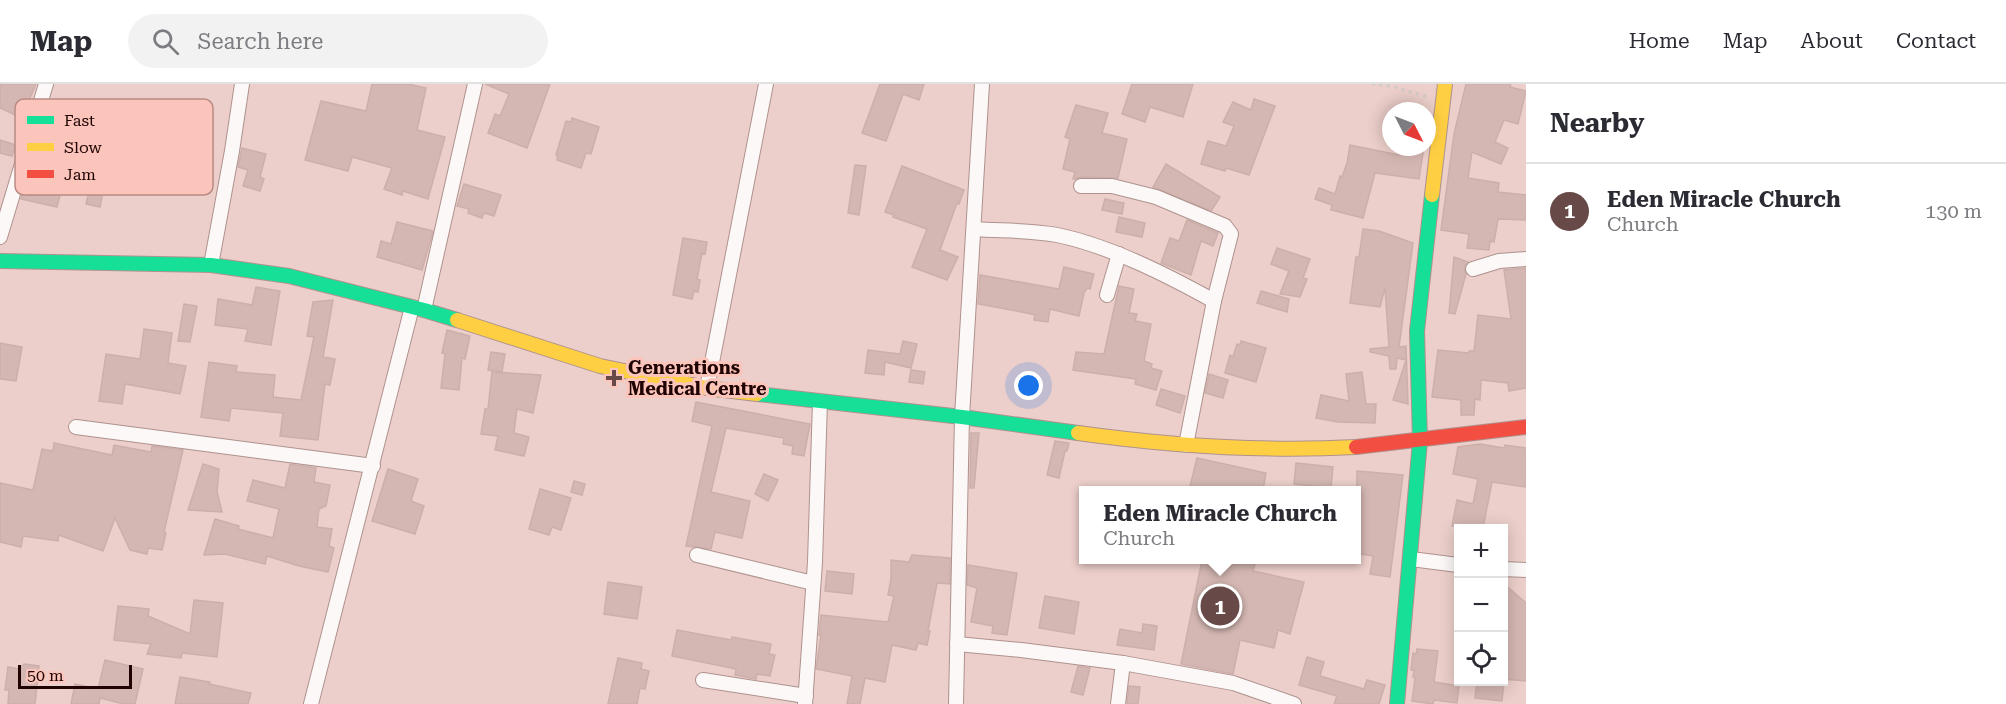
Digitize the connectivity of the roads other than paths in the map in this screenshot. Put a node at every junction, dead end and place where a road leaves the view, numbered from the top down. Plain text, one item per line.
1 (46, 84) edge
2 (242, 84) edge
3 (475, 84) edge
4 (766, 84) edge
5 (982, 84) edge
6 (1445, 84) edge
7 (41, 99) edge
8 (1081, 186) dead end
9 (15, 187) edge
10 (974, 229) junction
11 (0, 237) edge
12 (1119, 254) junction
13 (1526, 259) edge
14 (0, 261) edge
15 (211, 265) junction
16 (1473, 269) dead end
17 (1107, 295) dead end
18 (1214, 301) junction
19 (418, 309) junction
20 (706, 388) junction
21 (820, 401) junction
22 (962, 417) junction
23 (76, 427) dead end
24 (1526, 427) edge
25 (1420, 441) junction
26 (1186, 445) junction
27 (373, 466) junction
28 (697, 555) dead end
29 (1411, 559) junction
30 (1454, 565) edge
31 (1508, 569) edge
32 (1526, 570) edge
33 (813, 583) junction
34 (957, 644) junction
35 (1123, 663) junction
36 (703, 680) dead end
37 (801, 698) edge
38 (311, 704) edge
39 (781, 704) edge
40 (956, 704) edge
41 (1118, 704) edge
42 (1294, 704) edge
43 (1397, 704) edge

1 - 7 street
2 - 15 street
3 - 19 street
4 - 20 street
5 - 10 street
6 - 25 street
8 - 18 street
9 - 11 street
10 - 12 street
10 - 22 street
12 - 17 street
12 - 18 street
13 - 16 street
14 - 15 street
15 - 19 street
18 - 26 street
19 - 20 street
19 - 27 street
20 - 21 street
21 - 22 street
21 - 33 street
22 - 26 street
22 - 34 street
23 - 27 street
24 - 25 street
25 - 26 street
25 - 29 street
27 - 38 street
28 - 33 street
29 - 30 street
29 - 43 street
31 - 32 street
33 - 37 street
34 - 35 street
34 - 40 street
35 - 41 street
35 - 42 street
36 - 37 street
37 - 39 street

